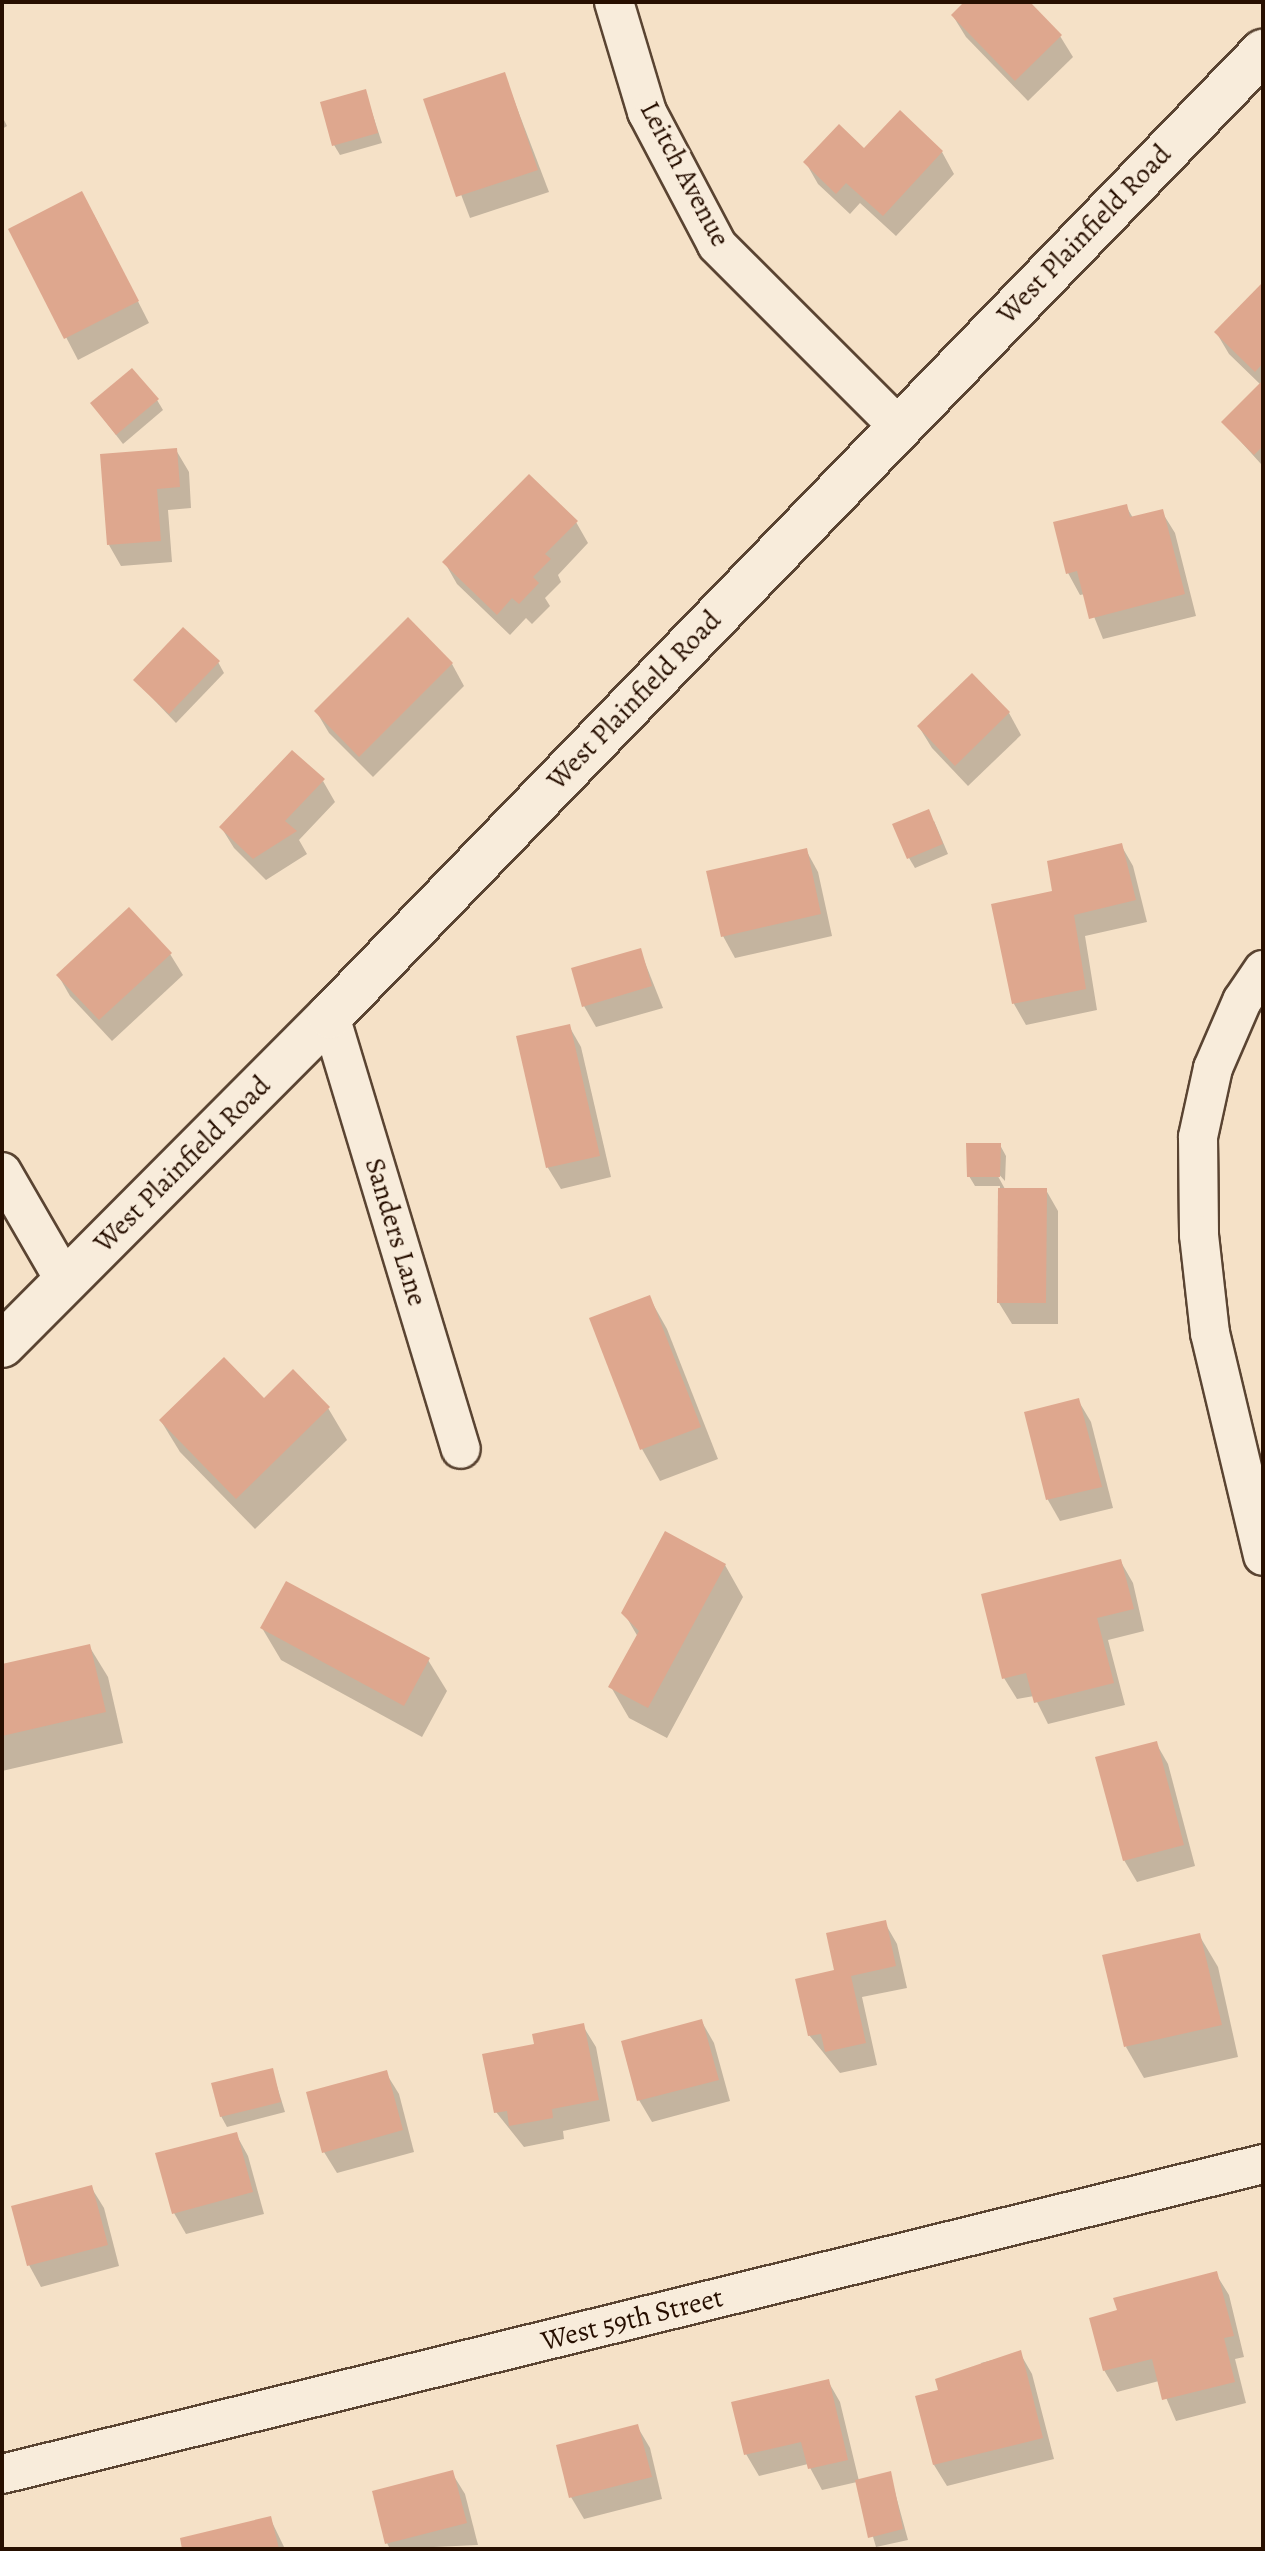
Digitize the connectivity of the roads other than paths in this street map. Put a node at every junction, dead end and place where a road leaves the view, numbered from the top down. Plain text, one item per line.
1 (614, 2) edge
2 (1263, 52) edge
3 (897, 425) junction
4 (1263, 970) edge
5 (330, 1016) junction
6 (2, 1172) edge
7 (65, 1281) junction
8 (2, 1345) edge
9 (461, 1449) dead end
10 (1263, 1556) edge
11 (1263, 2164) edge
12 (2, 2474) edge

1 - 3 street, Leitch Avenue
2 - 3 main road, West Plainfield Road
3 - 5 main road, West Plainfield Road
4 - 10 street
5 - 7 main road, West Plainfield Road
5 - 9 street, Sanders Lane
6 - 7 street
7 - 8 main road, West Plainfield Road
11 - 12 street, West 59th Street

